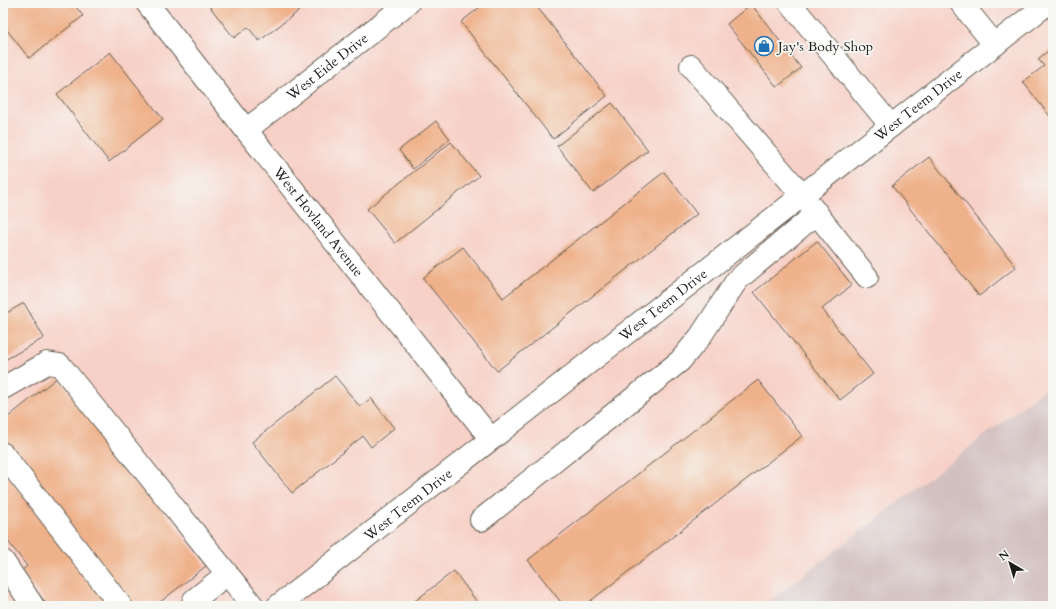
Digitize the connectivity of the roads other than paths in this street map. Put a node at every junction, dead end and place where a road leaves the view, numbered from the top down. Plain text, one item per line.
1 (147, 3) edge
2 (408, 3) edge
3 (790, 3) edge
4 (961, 3) edge
5 (1048, 3) edge
6 (995, 45) junction
7 (691, 66) dead end
8 (891, 126) junction
9 (246, 130) junction
10 (802, 195) junction
11 (817, 214) junction
12 (722, 259) junction
13 (867, 277) dead end
14 (737, 280) junction
15 (3, 388) edge
16 (491, 439) junction
17 (3, 454) edge
18 (481, 520) dead end
19 (3, 561) edge
20 (227, 574) junction
21 (192, 605) edge
22 (32, 606) edge
23 (120, 606) edge
24 (254, 606) edge
25 (278, 606) edge

1 - 9 street, West Hovland Avenue
2 - 9 street, West Eide Drive
3 - 8 street
4 - 6 street
5 - 6 street, West Teem Drive
6 - 8 street, West Teem Drive
7 - 10 street
8 - 10 street, West Teem Drive
9 - 16 street, West Hovland Avenue
10 - 11 street
10 - 12 street, West Teem Drive
11 - 13 street
11 - 14 street
12 - 14 street
12 - 16 street, West Teem Drive
14 - 18 street
15 - 20 street
16 - 25 street, West Teem Drive
17 - 23 street
19 - 22 street
20 - 21 street
20 - 24 street

